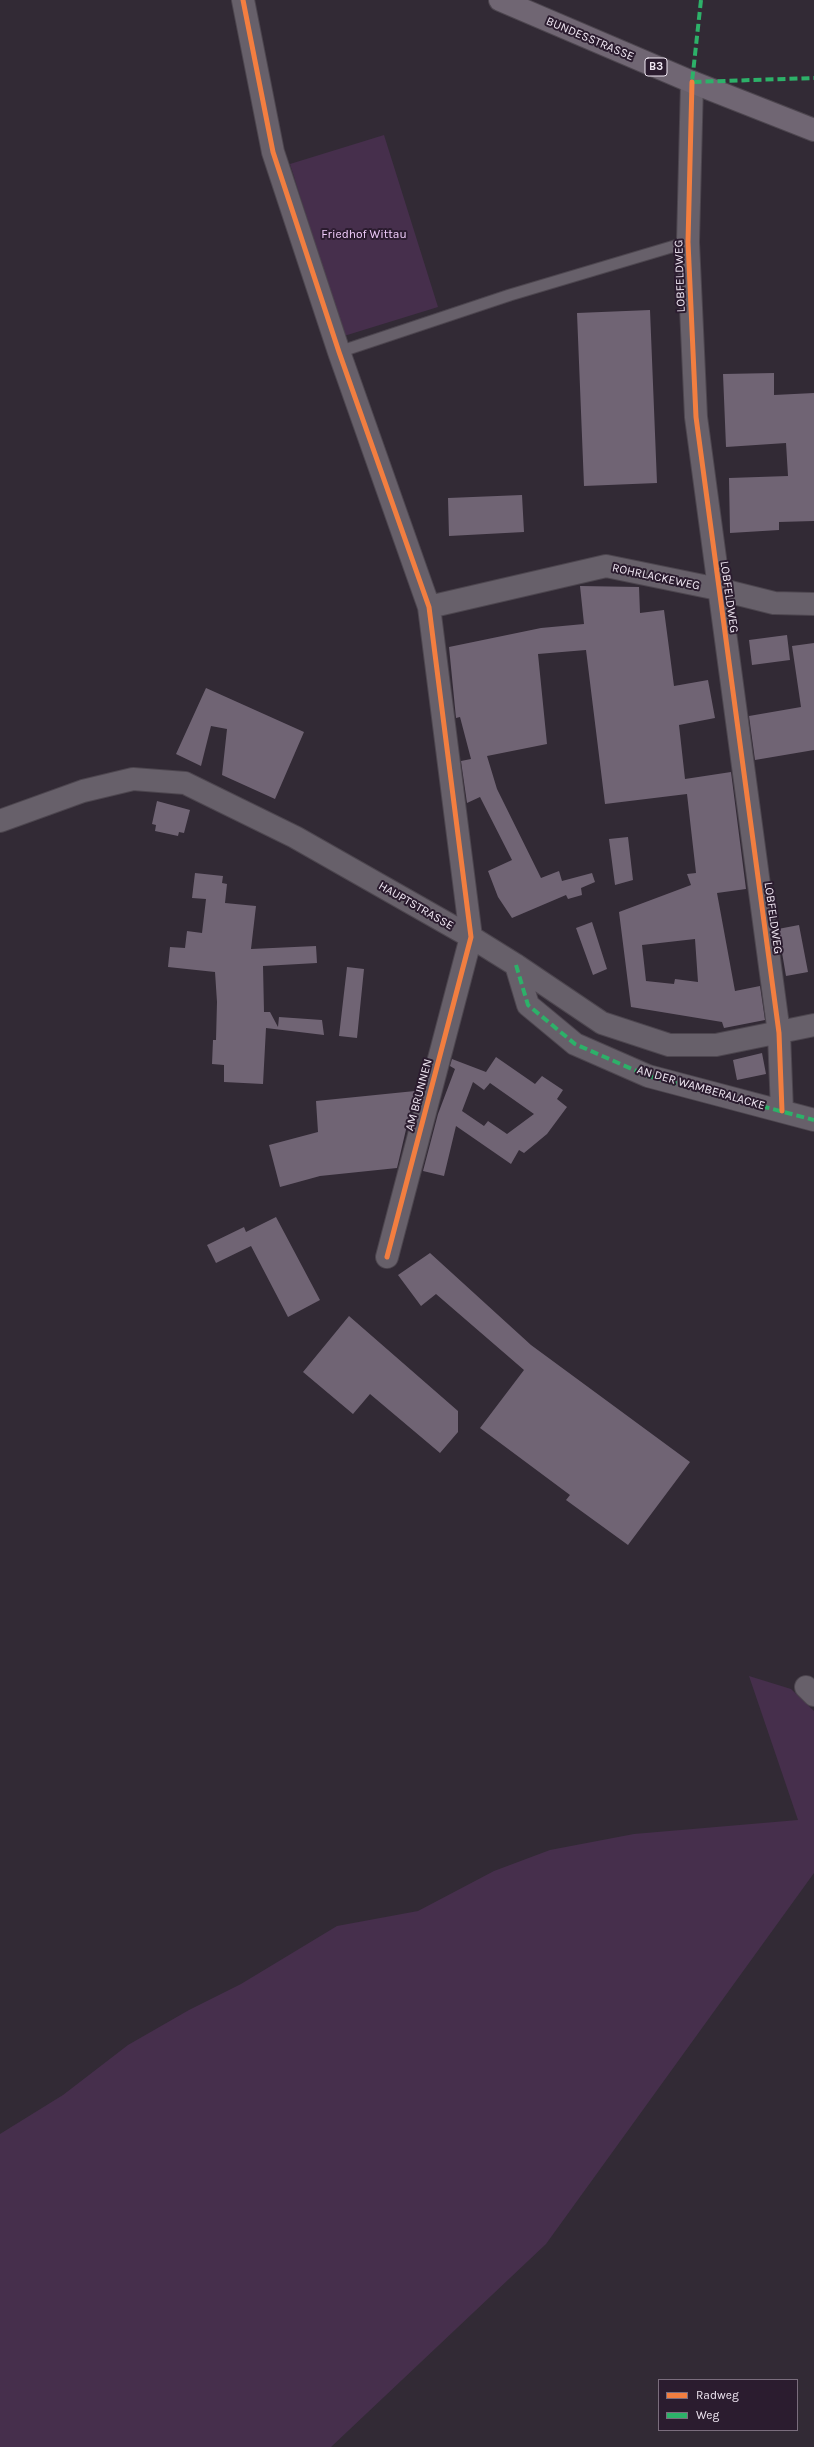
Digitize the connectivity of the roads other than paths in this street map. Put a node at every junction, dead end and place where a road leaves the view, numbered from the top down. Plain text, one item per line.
1 (243, 0) edge
2 (500, 0) edge
3 (692, 82) junction
4 (814, 130) edge
5 (688, 242) junction
6 (339, 352) junction
7 (718, 589) junction
8 (814, 604) edge
9 (429, 607) junction
10 (0, 821) edge
11 (471, 937) junction
12 (516, 965) junction
13 (814, 1025) edge
14 (779, 1033) junction
15 (782, 1111) junction
16 (814, 1120) edge
17 (387, 1257) dead end

1 - 6 street
2 - 3 main road, BUNDESSTRASSE / B3
3 - 4 main road, BUNDESSTRASSE / B3
3 - 5 street, LOBFELDWEG
5 - 6 lane
5 - 7 street, LOBFELDWEG
6 - 9 street
7 - 8 street, ROHRLACKEWEG
7 - 9 street, ROHRLACKEWEG
7 - 14 street, LOBFELDWEG
9 - 11 street
10 - 11 street, HAUPTSTRASSE
11 - 12 street, HAUPTSTRASSE
11 - 17 street, AM BRUNNEN
12 - 14 street, HAUPTSTRASSE
12 - 15 street, AN DER WAMBERALACKE
13 - 14 street, HAUPTSTRASSE
14 - 15 street, LOBFELDWEG
15 - 16 street, AN DER WAMBERALACKE

